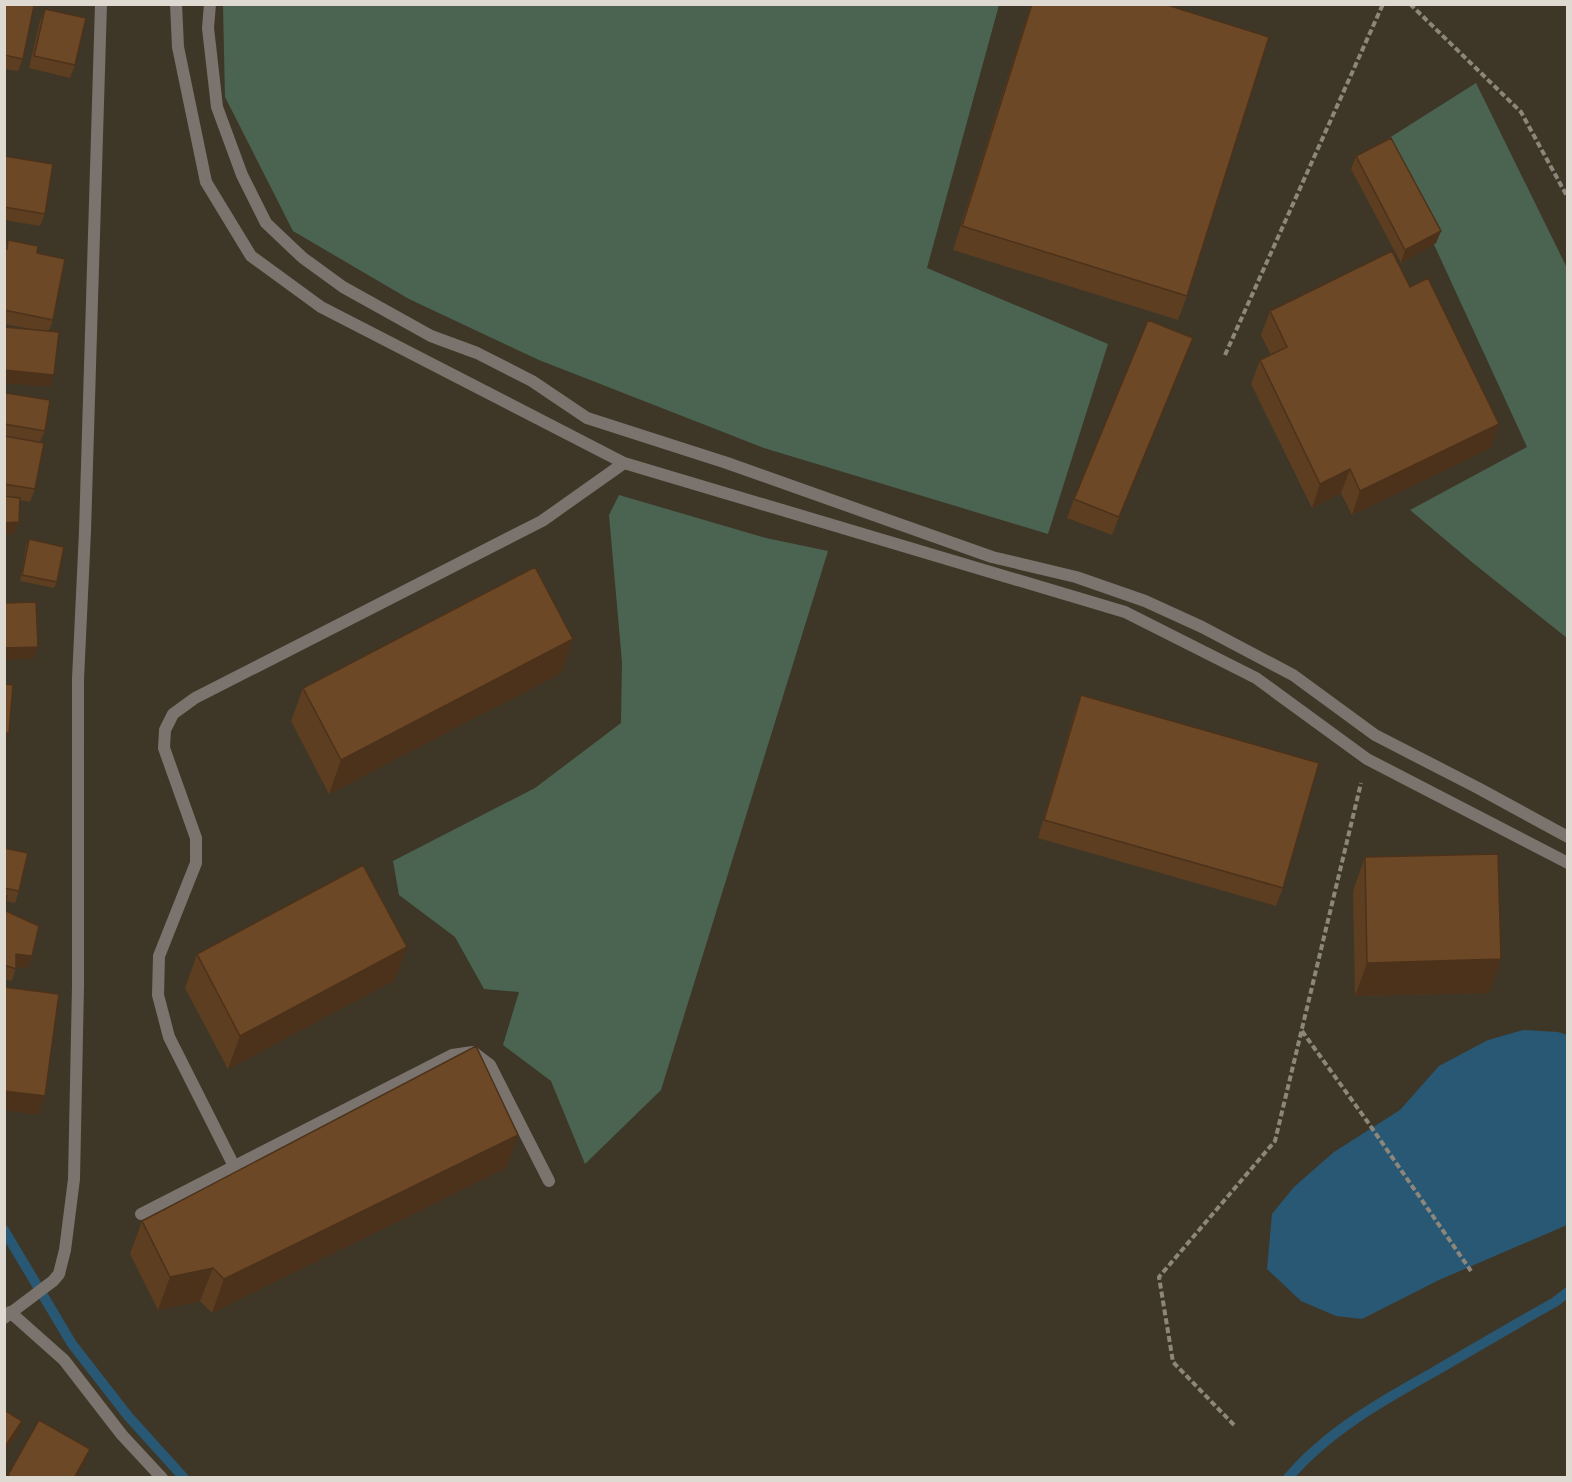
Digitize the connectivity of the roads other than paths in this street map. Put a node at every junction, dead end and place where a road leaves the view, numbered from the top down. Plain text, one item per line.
1 (101, 4) edge
2 (176, 4) edge
3 (210, 4) edge
4 (624, 463) junction
5 (1568, 837) edge
6 (1568, 862) edge
7 (234, 1166) junction
8 (549, 1182) dead end
9 (141, 1214) dead end
10 (8, 1315) edge
11 (162, 1478) edge

1 - 10 street
2 - 4 street
3 - 5 street
4 - 6 street
4 - 7 street
7 - 8 street
7 - 9 street
10 - 11 street

